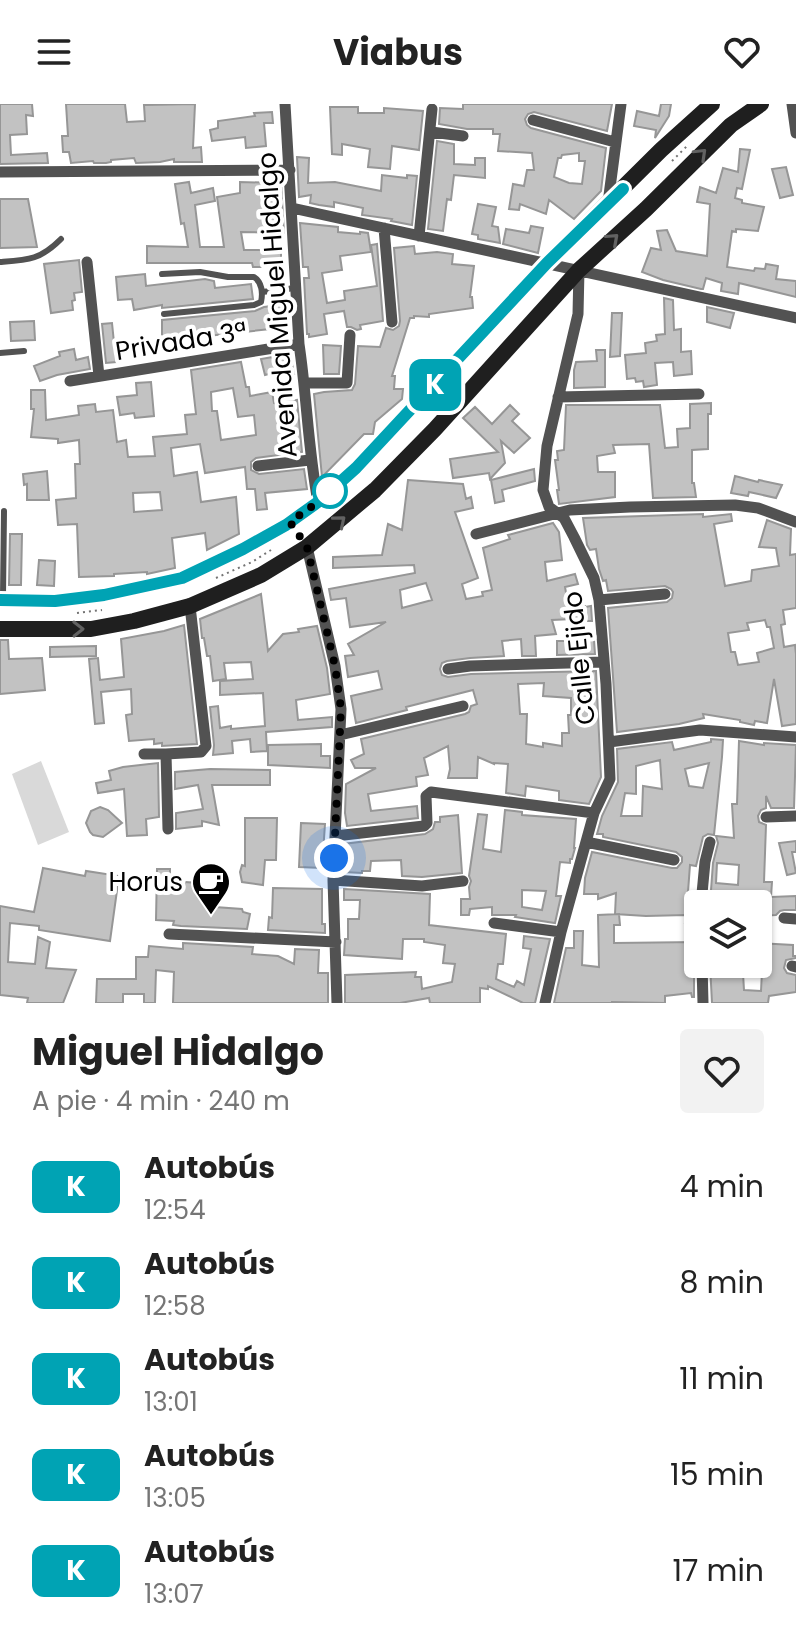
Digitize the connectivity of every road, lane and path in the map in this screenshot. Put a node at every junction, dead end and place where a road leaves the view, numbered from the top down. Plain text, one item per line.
1 (285, 104) edge
2 (621, 104) edge
3 (712, 104) edge
4 (761, 104) edge
5 (792, 104) edge
6 (432, 109) dead end
7 (533, 120) dead end
8 (431, 132) junction
9 (796, 133) edge
10 (463, 136) dead end
11 (615, 142) junction
12 (651, 160) junction
13 (290, 170) junction
14 (0, 172) edge
15 (672, 183) junction
16 (623, 189) junction
17 (608, 204) junction
18 (292, 208) junction
19 (646, 209) junction
20 (384, 228) junction
21 (419, 236) junction
22 (61, 239) dead end
23 (0, 262) edge
24 (87, 262) dead end
25 (547, 263) junction
26 (579, 270) junction
27 (162, 274) dead end
28 (295, 288) junction
29 (262, 292) junction
30 (164, 314) dead end
31 (796, 318) edge
32 (392, 322) dead end
33 (350, 335) dead end
34 (299, 344) junction
35 (24, 351) dead end
36 (0, 353) edge
37 (99, 376) junction
38 (70, 381) dead end
39 (305, 383) junction
40 (699, 394) dead end
41 (558, 397) junction
42 (310, 460) junction
43 (258, 466) dead end
44 (318, 502) junction
45 (4, 511) dead end
46 (559, 514) junction
47 (796, 522) edge
48 (476, 534) dead end
49 (307, 547) junction
50 (243, 549) junction
51 (261, 575) junction
52 (665, 594) dead end
53 (1, 600) edge
54 (599, 600) junction
55 (190, 606) junction
56 (0, 629) edge
57 (603, 662) junction
58 (448, 669) dead end
59 (463, 706) dead end
60 (340, 735) junction
61 (796, 737) edge
62 (609, 742) junction
63 (144, 754) dead end
64 (166, 754) junction
65 (594, 813) junction
66 (796, 816) edge
67 (766, 817) dead end
68 (168, 829) dead end
69 (335, 836) junction
70 (586, 842) junction
71 (710, 842) dead end
72 (674, 860) dead end
73 (333, 880) junction
74 (463, 881) dead end
75 (702, 890) edge
76 (494, 923) dead end
77 (561, 932) junction
78 (169, 934) dead end
79 (336, 942) junction
80 (702, 978) edge
81 (337, 1003) edge
82 (545, 1003) edge
83 (703, 1003) edge

1 - 13 street, Avenida Miguel Hidalgo
2 - 11 street
3 - 12 main road
15 -> 4 main road
5 - 9 street
6 - 8 street
7 - 11 street
8 - 10 street
8 - 21 street
11 - 17 street
12 - 15 main road
12 - 16 main road
13 - 14 street
13 - 18 street, Avenida Miguel Hidalgo
15 - 19 main road
16 - 17 main road
16 - 19 main road
17 - 25 main road
18 - 20 street
18 - 28 street, Avenida Miguel Hidalgo
26 -> 19 main road
20 - 21 street
20 - 32 street
21 - 25 street
22 - 23 lane
24 - 37 street
25 - 26 street
25 - 44 main road
26 - 31 street
26 - 41 street, Calle Ejido
49 -> 26 main road
27 - 29 lane
28 - 29 lane
28 - 34 street, Avenida Miguel Hidalgo
29 - 30 lane
33 - 39 street
34 - 37 street, Privada 3ª
34 - 39 street, Avenida Miguel Hidalgo
35 - 36 lane
37 - 38 street, Privada 3ª
39 - 42 street, Avenida Miguel Hidalgo
40 - 41 street
41 - 46 street, Calle Ejido
42 - 43 street
42 - 44 street, Avenida Miguel Hidalgo
44 - 50 main road
45 - 53 lane
46 - 47 street
46 - 48 street
46 - 54 street, Calle Ejido
49 - 51 main road
49 - 60 street
50 - 51 path
50 - 53 main road
51 - 55 main road
52 - 54 street
54 - 57 street, Calle Ejido
56 -> 55 main road
55 - 64 street
57 - 58 street
57 - 62 street, Calle Ejido
59 - 60 street
60 - 69 street
61 - 62 street
62 - 65 street, Calle Ejido
63 - 64 street
64 - 68 street
65 - 69 street
65 - 70 street, Calle Ejido
66 - 67 street
69 - 73 street
70 - 72 street
70 - 77 street, Calle Ejido
71 - 75 street
73 - 74 street
73 - 79 street
76 - 77 street
77 - 82 street, Calle Ejido
78 - 79 street
79 - 81 street
80 - 83 street

